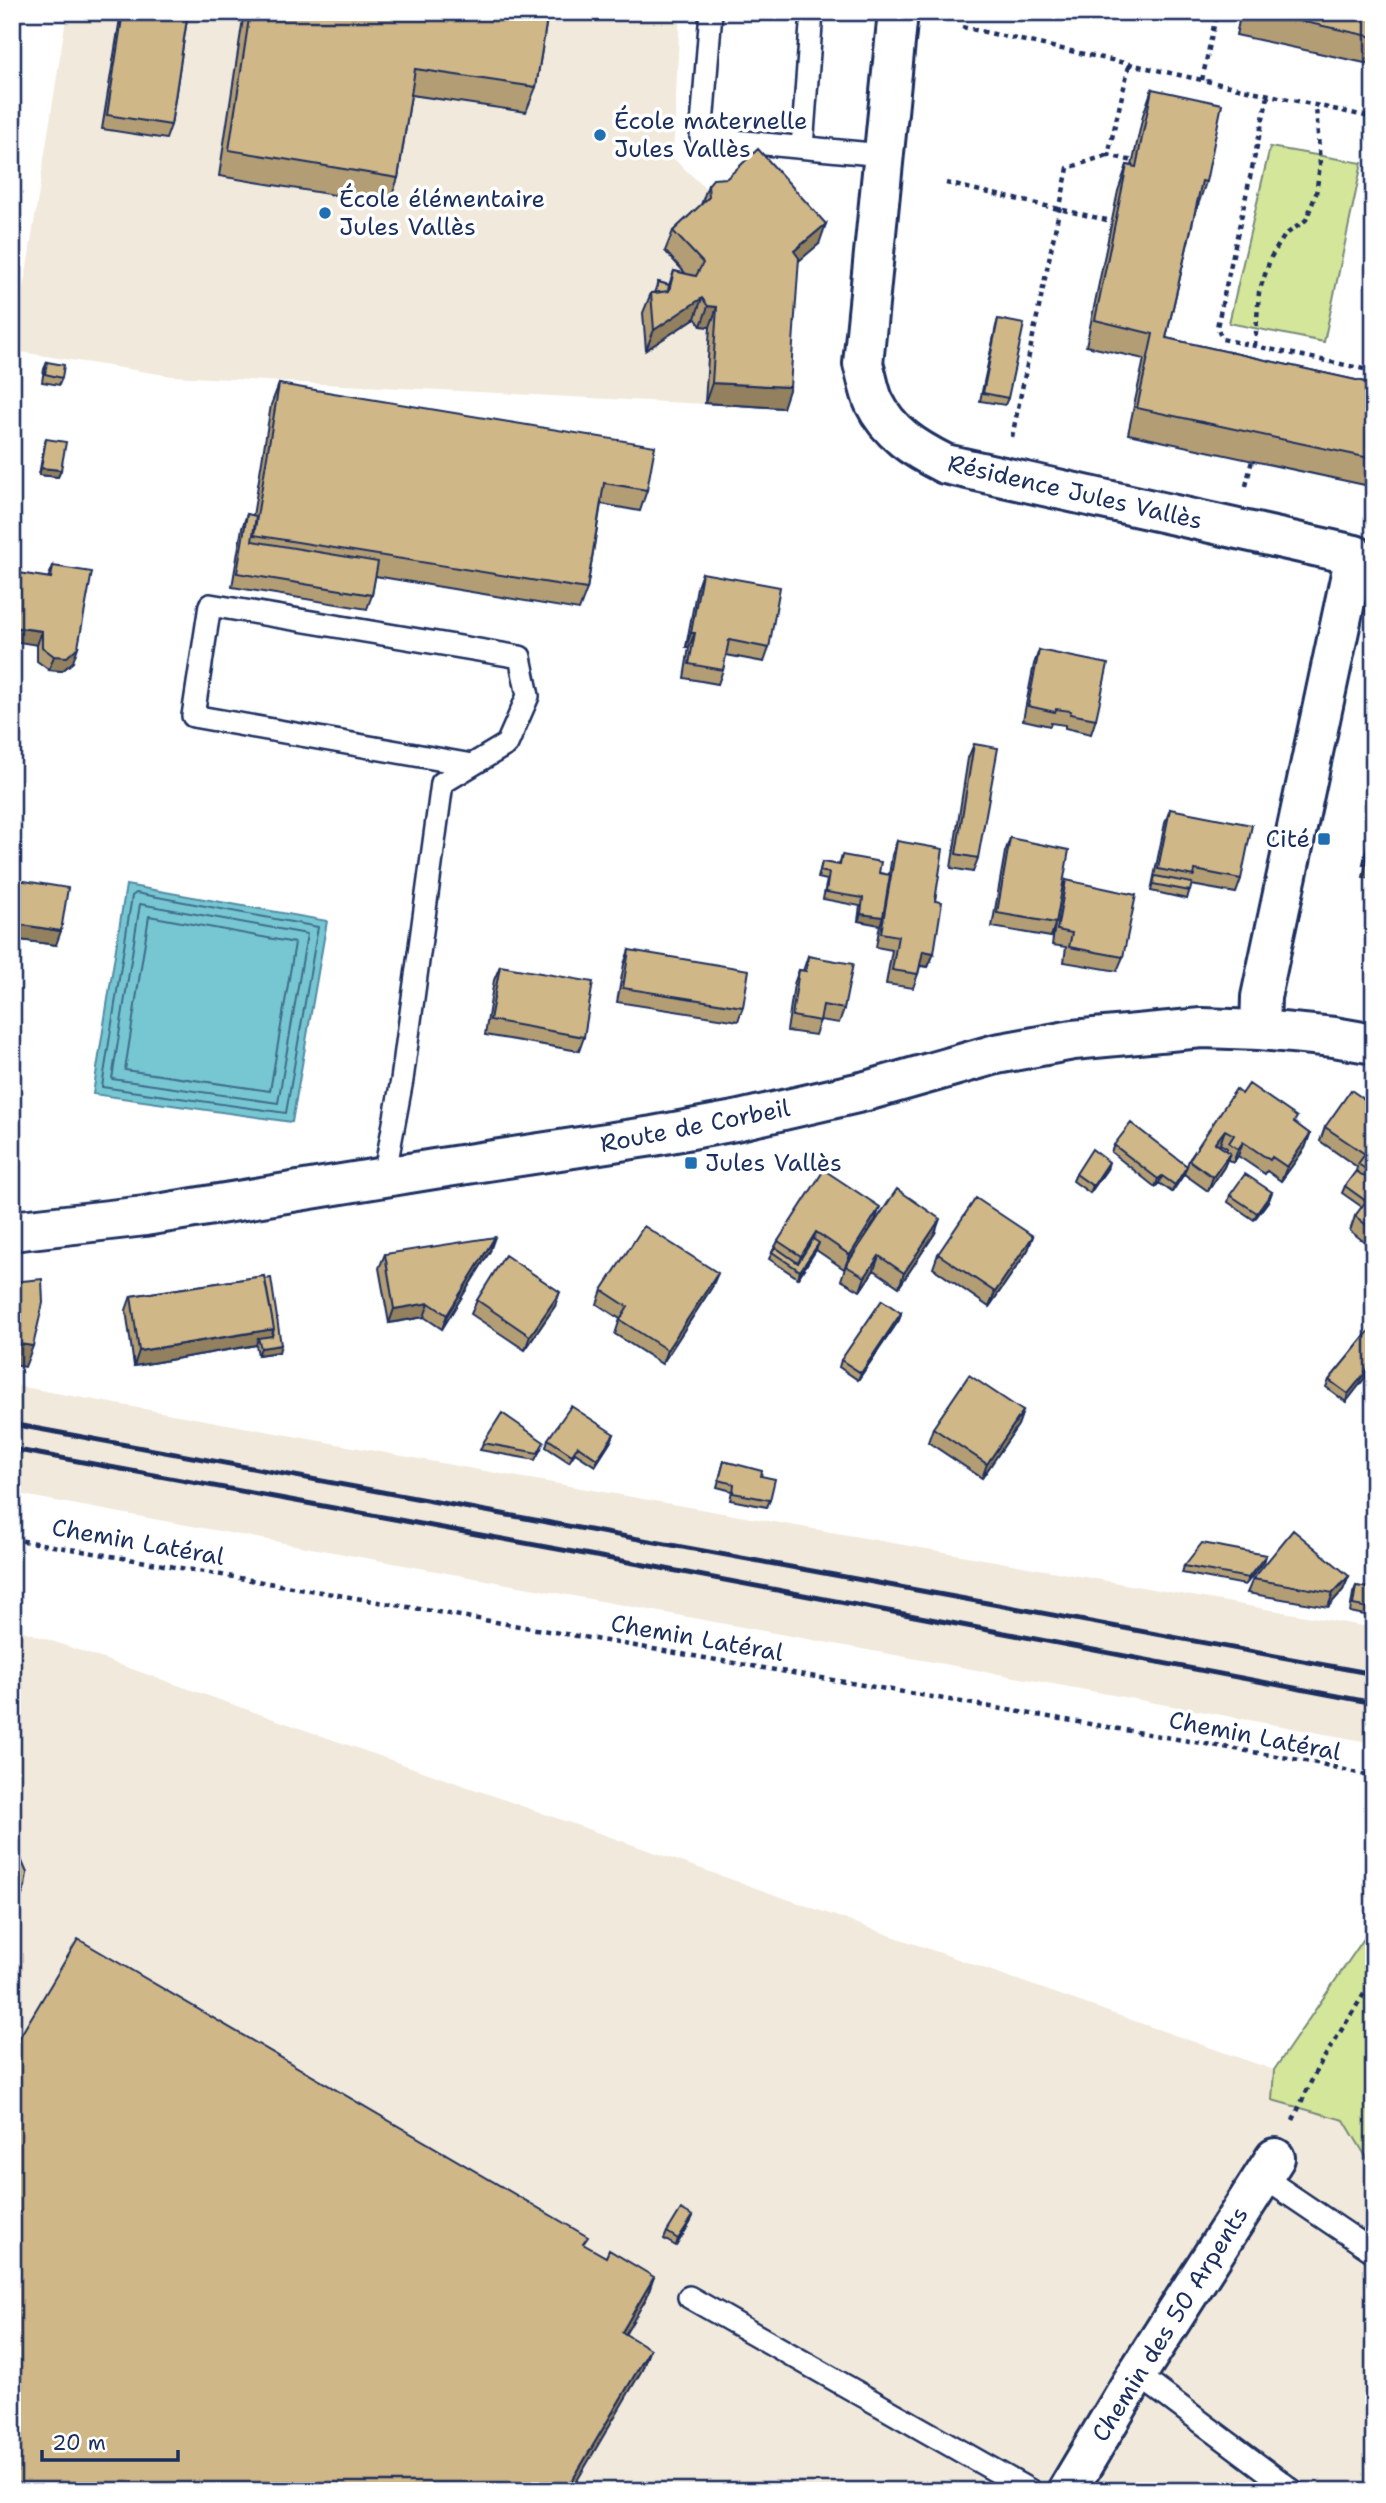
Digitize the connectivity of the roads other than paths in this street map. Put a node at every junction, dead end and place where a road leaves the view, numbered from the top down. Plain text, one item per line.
1 (711, 12) edge
2 (812, 12) edge
3 (898, 12) edge
4 (802, 148) junction
5 (883, 155) junction
6 (1365, 557) edge
7 (472, 765) junction
8 (1260, 1030) junction
9 (1374, 1044) edge
10 (384, 1177) junction
11 (12, 1231) edge
12 (1269, 2167) joint
13 (1338, 2227) junction
14 (1374, 2236) edge
15 (1374, 2252) edge
16 (689, 2297) dead end
17 (1137, 2374) junction
18 (1031, 2491) edge
19 (1067, 2491) edge
20 (1293, 2491) edge

1 - 4 lane
2 - 4 lane
3 - 5 street, Résidence Jules Vallès
4 - 5 lane
5 - 6 street, Résidence Jules Vallès
6 - 8 street, Résidence Jules Vallès
7 - 7 lane
7 - 10 lane
8 - 9 street, Route de Corbeil
8 - 10 street, Route de Corbeil
10 - 11 street, Route de Corbeil
12 - 13 lane
12 - 17 street, Chemin des 50 Arpents
13 - 14 lane
13 - 15 lane
16 - 18 lane
17 - 19 street, Chemin des 50 Arpents
17 - 20 lane

